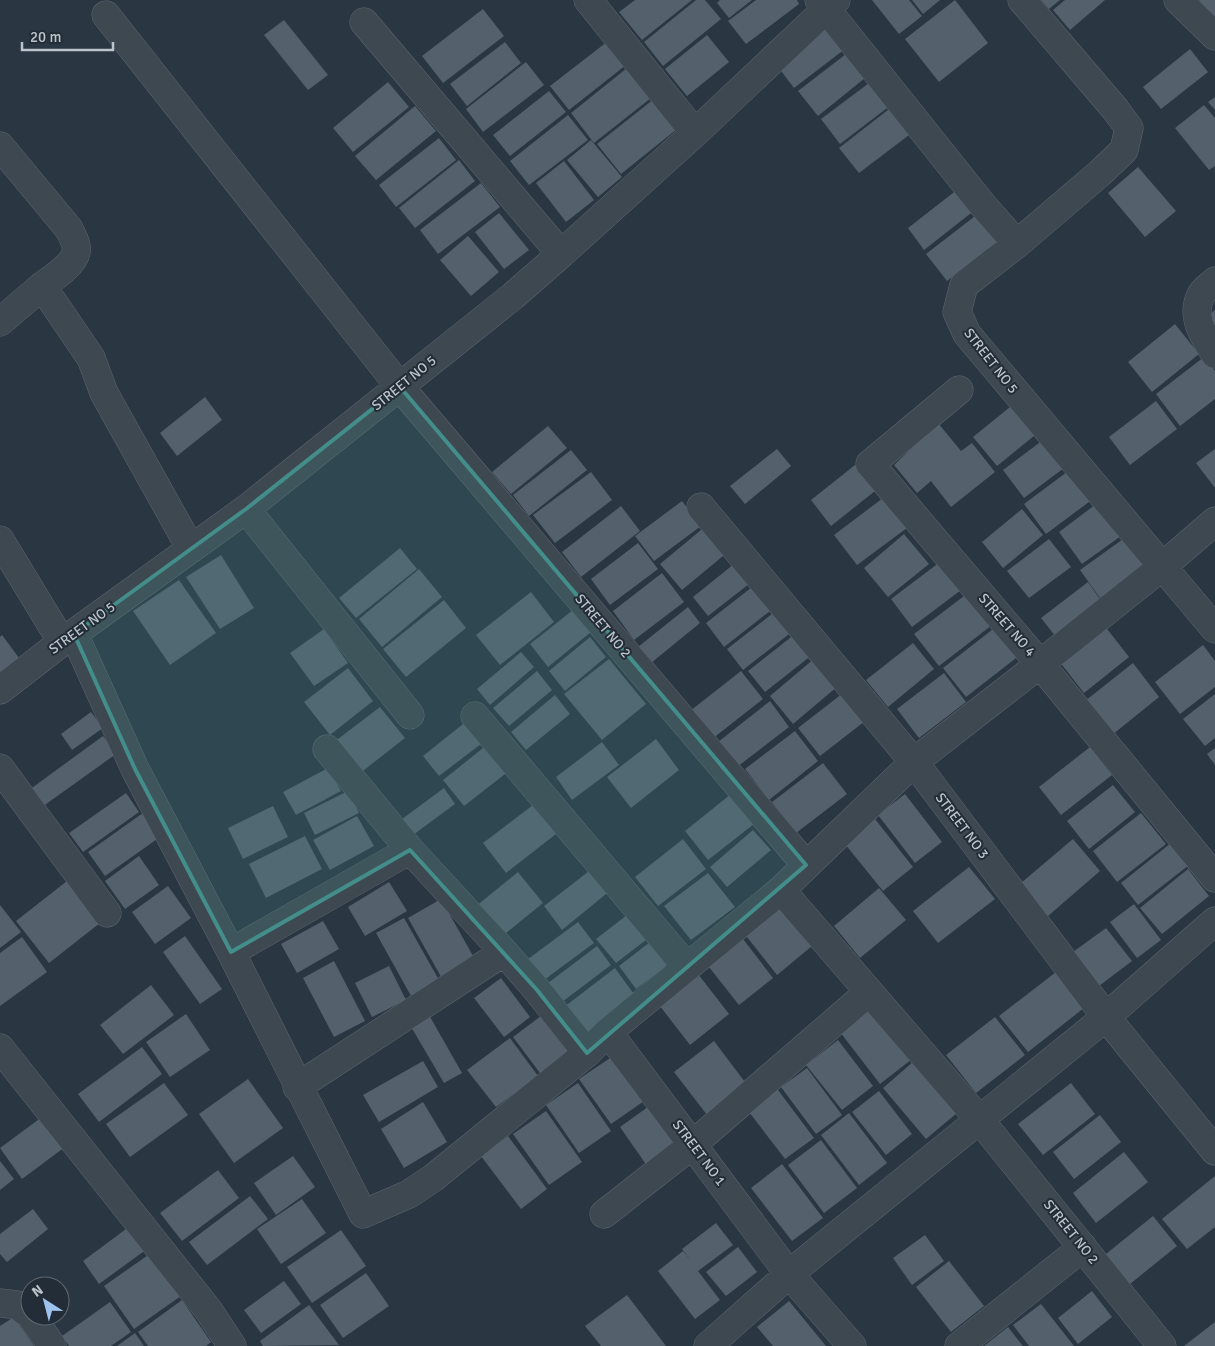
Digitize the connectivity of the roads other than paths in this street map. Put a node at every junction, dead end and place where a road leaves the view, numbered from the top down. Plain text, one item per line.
1 (588, 0) edge
2 (1022, 0) edge
3 (1178, 0) edge
4 (827, 3) edge
5 (106, 15) dead end
6 (364, 22) dead end
7 (1215, 36) edge
8 (695, 132) junction
9 (0, 146) edge
10 (1017, 244) junction
11 (561, 254) junction
12 (1215, 281) edge
13 (42, 286) junction
14 (0, 322) edge
15 (1215, 354) edge
16 (400, 387) junction
17 (959, 390) dead end
18 (701, 507) dead end
19 (246, 509) junction
20 (1215, 521) edge
21 (0, 540) edge
22 (191, 549) junction
23 (1163, 566) junction
24 (1215, 629) edge
25 (68, 638) junction
26 (1040, 664) junction
27 (0, 690) edge
28 (410, 716) dead end
29 (475, 716) dead end
30 (326, 749) dead end
31 (914, 762) junction
32 (0, 768) edge
33 (410, 850) junction
34 (806, 865) junction
35 (1215, 878) edge
36 (781, 890) junction
37 (108, 913) dead end
38 (1215, 921) edge
39 (231, 952) junction
40 (504, 952) junction
41 (688, 967) junction
42 (869, 992) junction
43 (1106, 1017) junction
44 (608, 1032) junction
45 (0, 1048) edge
46 (587, 1053) junction
47 (297, 1087) junction
48 (979, 1119) junction
49 (692, 1145) junction
50 (1215, 1151) edge
51 (604, 1214) dead end
52 (1083, 1247) junction
53 (789, 1274) junction
54 (0, 1303) edge
55 (20, 1307) edge
56 (38, 1326) edge
57 (52, 1346) edge
58 (232, 1346) edge
59 (708, 1346) edge
60 (852, 1346) edge
61 (959, 1346) edge
62 (1162, 1346) edge

1 - 8 street
2 - 10 street, STREET NO 5
3 - 7 street
4 - 8 street, STREET NO 5
4 - 10 street
5 - 16 street, STREET NO 2
6 - 11 street
8 - 11 street, STREET NO 5
9 - 13 street
10 - 23 street, STREET NO 5
11 - 16 street, STREET NO 5
12 - 15 street
13 - 14 street
13 - 22 street
16 - 19 street, STREET NO 5
16 - 34 street, STREET NO 2
17 - 26 street, STREET NO 4
18 - 31 street, STREET NO 3
19 - 22 street, STREET NO 5
19 - 28 street
20 - 23 street
21 - 25 street
22 - 25 street, STREET NO 5
23 - 24 street, STREET NO 5
23 - 26 street
25 - 27 street, STREET NO 5
25 - 39 street
26 - 31 street
26 - 35 street, STREET NO 4
29 - 41 street
30 - 33 street
31 - 34 street
31 - 43 street, STREET NO 3
32 - 37 street
33 - 39 street
33 - 40 street
34 - 36 street
36 - 41 street
36 - 42 street, STREET NO 2
38 - 43 street
39 - 47 street
40 - 46 street
40 - 47 street
41 - 44 street
42 - 48 street, STREET NO 2
42 - 49 street
43 - 48 street
43 - 50 street, STREET NO 3
44 - 46 street
44 - 49 street, STREET NO 1
45 - 58 street
46 - 47 street
48 - 52 street, STREET NO 2
48 - 53 street
49 - 51 street
49 - 53 street, STREET NO 1
52 - 61 street
52 - 62 street, STREET NO 2
53 - 59 street
53 - 60 street, STREET NO 1
54 - 55 street
56 - 57 street

